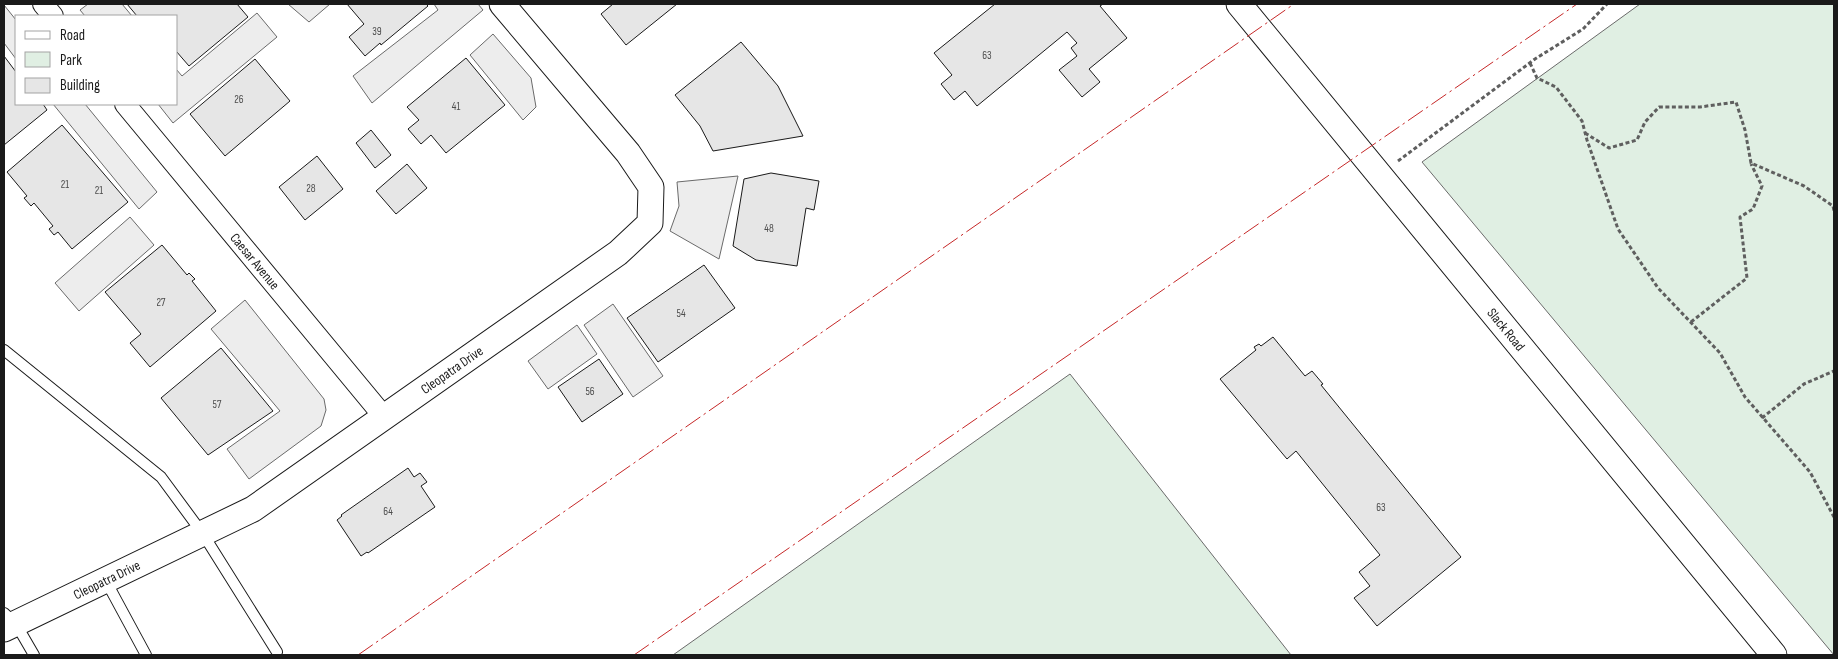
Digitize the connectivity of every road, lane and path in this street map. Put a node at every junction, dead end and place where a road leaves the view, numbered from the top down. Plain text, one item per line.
1 (43, 4) edge
2 (502, 4) edge
3 (1239, 4) edge
4 (1607, 4) edge
5 (52, 15) edge
6 (1530, 62) junction
7 (126, 105) edge
8 (1585, 133) junction
9 (1750, 163) junction
10 (1379, 174) junction
11 (1833, 206) edge
12 (1834, 211) edge
13 (1691, 322) junction
14 (4, 350) edge
15 (1834, 371) edge
16 (385, 418) junction
17 (1762, 418) junction
18 (1834, 517) edge
19 (203, 534) junction
20 (106, 581) junction
21 (8, 622) edge
22 (277, 652) dead end
23 (34, 655) edge
24 (146, 655) edge
25 (1774, 655) edge

1 - 5 street
2 - 16 street, Cleopatra Drive
3 - 10 street, Slack Road
4 - 6 path
6 - 8 path
6 - 10 path
7 - 16 street, Caesar Avenue
8 - 9 path
8 - 13 path
9 - 11 path
9 - 13 path
10 - 25 street, Slack Road
11 - 12 path
13 - 17 path
14 - 19 lane
15 - 17 path
16 - 19 street, Cleopatra Drive
17 - 18 path
19 - 20 street, Cleopatra Drive
19 - 22 lane
20 - 21 street, Cleopatra Drive
20 - 24 lane
21 - 23 lane

